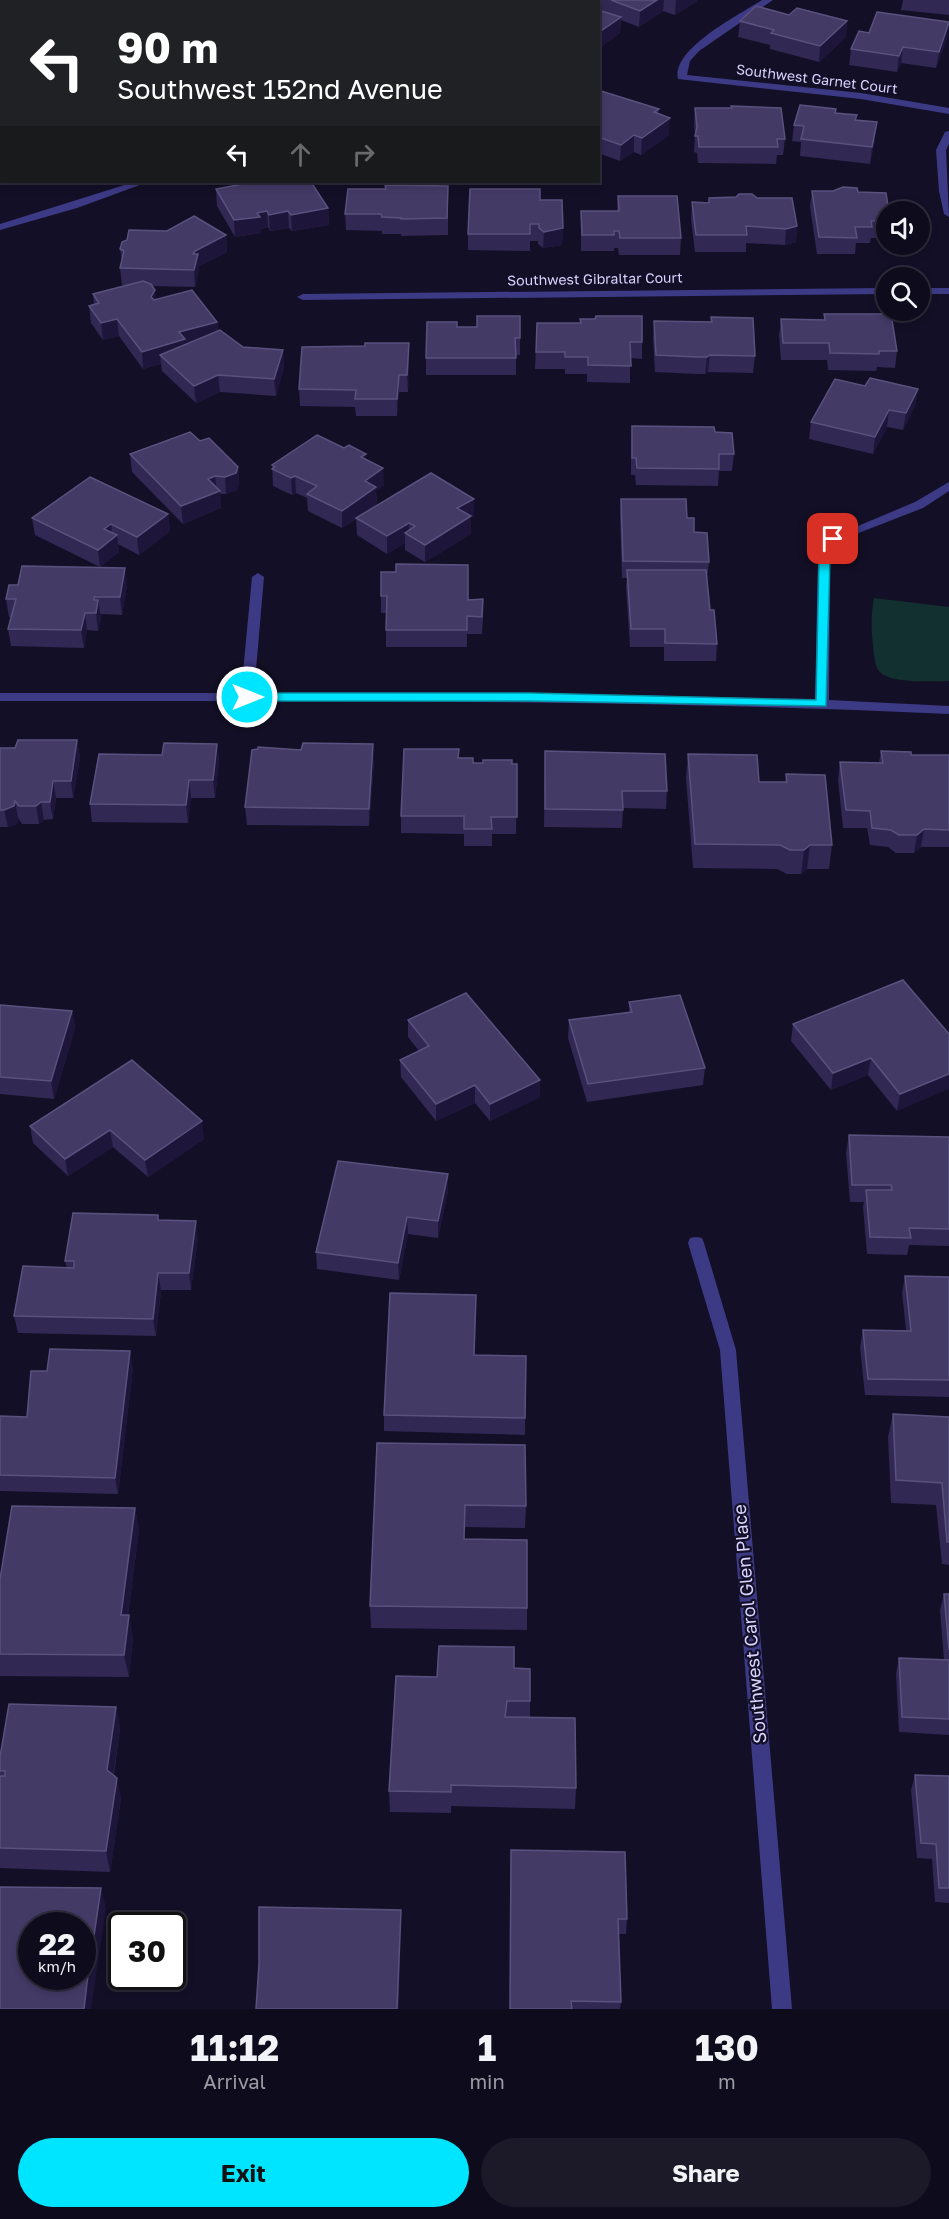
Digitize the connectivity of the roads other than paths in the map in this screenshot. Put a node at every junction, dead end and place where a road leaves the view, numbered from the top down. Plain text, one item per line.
1 (768, 0) edge
2 (949, 111) edge
3 (949, 134) edge
4 (140, 183) edge
5 (949, 214) edge
6 (0, 227) edge
7 (876, 291) edge
8 (930, 291) edge
9 (949, 291) edge
10 (303, 297) dead end
11 (949, 486) edge
12 (258, 576) dead end
13 (0, 697) edge
14 (247, 697) junction
15 (822, 704) junction
16 (949, 710) edge
17 (696, 1243) dead end
18 (782, 2009) edge

1 - 2 street, Southwest Garnet Court
3 - 5 street
4 - 6 street
7 - 10 street, Southwest Gibraltar Court
8 - 9 street
11 - 15 street
12 - 14 street
13 - 14 street
14 - 15 street
15 - 16 street
17 - 18 street, Southwest Carol Glen Place

